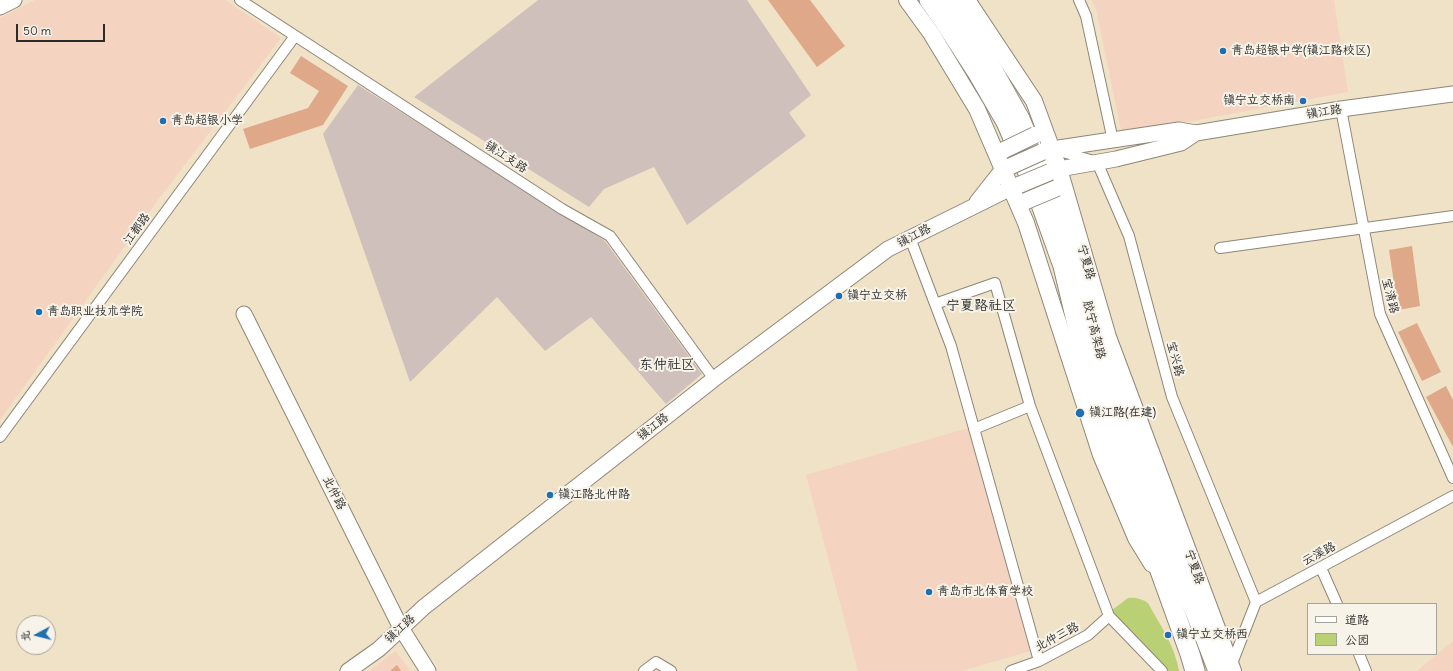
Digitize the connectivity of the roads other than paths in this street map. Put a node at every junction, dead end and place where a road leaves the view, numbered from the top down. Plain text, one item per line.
1 (14, 0) edge
2 (240, 0) edge
3 (907, 0) edge
4 (929, 0) edge
5 (947, 0) edge
6 (967, 0) edge
7 (1079, 0) edge
8 (0, 7) edge
9 (295, 36) junction
10 (1453, 94) edge
11 (1341, 109) junction
12 (1038, 128) junction
13 (1196, 133) junction
14 (1113, 140) junction
15 (998, 147) junction
16 (1047, 151) junction
17 (1098, 162) junction
18 (1007, 168) junction
19 (1055, 170) junction
20 (1015, 186) junction
21 (1062, 191) junction
22 (974, 206) junction
23 (1024, 206) junction
24 (1453, 216) edge
25 (1363, 228) junction
26 (910, 238) junction
27 (1220, 248) dead end
28 (935, 304) junction
29 (244, 314) dead end
30 (714, 379) junction
31 (1030, 406) junction
32 (974, 429) junction
33 (0, 437) edge
34 (1453, 478) edge
35 (1453, 496) edge
36 (1321, 568) junction
37 (1167, 590) junction
38 (1256, 602) junction
39 (1337, 603) edge
40 (1109, 616) junction
41 (401, 628) junction
42 (1359, 655) edge
43 (1039, 661) junction
44 (1227, 669) edge
45 (348, 671) edge
46 (428, 671) edge
47 (644, 671) edge
48 (671, 671) edge
49 (1011, 671) edge
50 (1162, 671) edge
51 (1195, 671) edge
52 (1366, 671) edge

1 - 8 street
2 - 9 street, 镇江支路
3 - 15 main road
4 - 37 highway, 胶宁高架路
5 - 44 highway, 胶宁高架路
6 - 12 main road, 宁夏路
7 - 14 street
9 - 30 street, 镇江支路
9 - 33 street, 江都路
10 - 11 street, 镇江路
11 - 13 street, 镇江路
11 - 25 street, 宝清路
12 - 15 main road, bridge
12 - 16 main road, 宁夏路
13 - 14 street, 镇江路
13 - 17 street, 镇江路
14 - 16 street, 镇江路
15 - 18 main road
16 - 17 street
16 - 18 main road, 镇江路, bridge
16 - 19 main road, 宁夏路
17 - 19 street, 镇江路
17 - 38 street, 宝兴路
18 - 20 main road
18 - 22 street, 镇江路
19 - 20 main road, 镇江路, bridge
19 - 21 main road, 宁夏路
20 - 22 street, 镇江路
20 - 23 main road
21 - 23 main road, bridge
21 - 44 main road, 宁夏路
22 - 26 street, 镇江路
23 - 37 main road
24 - 25 street
25 - 27 street
25 - 34 street, 宝清路
26 - 28 street
26 - 30 street, 镇江路
28 - 31 street
28 - 32 street
29 - 41 street, 北仲路
30 - 41 street, 镇江路
31 - 32 street
31 - 40 street
32 - 43 street
35 - 36 street, 云溪路
36 - 38 street, 云溪路
36 - 39 street
37 - 51 highway, 胶宁高架路
38 - 44 street
40 - 43 street, 北仲三路
40 - 50 street
41 - 45 street, 镇江路
41 - 46 street, 北仲路
42 - 52 street
43 - 49 street, 北仲三路
47 - 48 street

